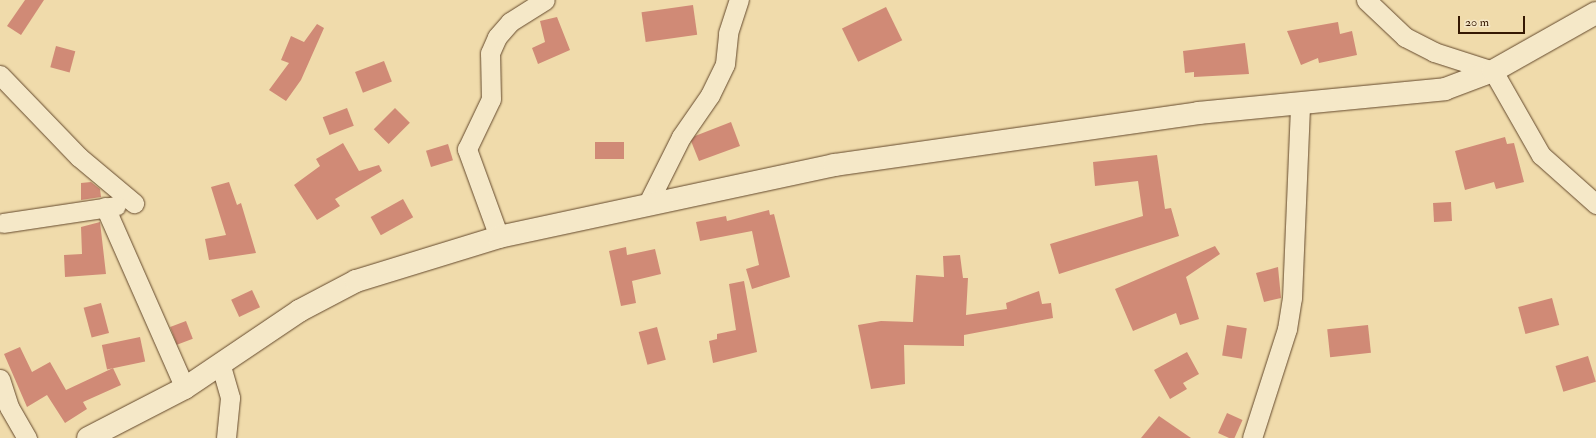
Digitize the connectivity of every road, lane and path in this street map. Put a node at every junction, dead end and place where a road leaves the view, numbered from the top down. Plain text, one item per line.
1 (545, 0) edge
2 (739, 0) edge
3 (1366, 0) edge
4 (1596, 13) edge
5 (1493, 71) junction
6 (0, 75) edge
7 (1300, 105) junction
8 (648, 203) junction
9 (1596, 204) edge
10 (105, 207) junction
11 (1, 223) edge
12 (499, 237) junction
13 (221, 366) junction
14 (0, 380) edge
15 (185, 388) junction
16 (27, 438) edge
17 (88, 438) edge
18 (226, 438) edge
19 (1252, 438) edge

1 - 12 street
2 - 8 street
3 - 5 street
4 - 5 street
5 - 7 street
5 - 9 street
6 - 10 street
7 - 8 street
7 - 19 street
8 - 12 street
10 - 11 street
10 - 15 street
12 - 13 street
13 - 15 street
13 - 18 street
14 - 16 street
15 - 17 street

